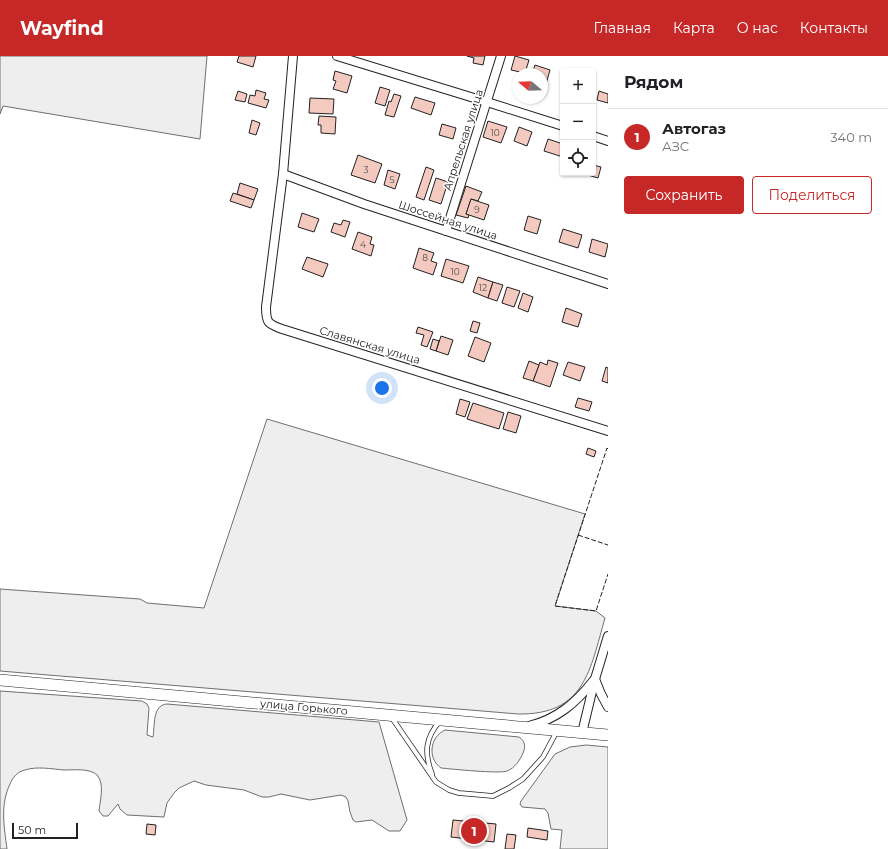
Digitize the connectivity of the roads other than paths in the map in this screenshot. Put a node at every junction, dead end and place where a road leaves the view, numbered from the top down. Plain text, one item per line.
1 (293, 56) edge
2 (337, 56) edge
3 (501, 56) edge
4 (487, 102) junction
5 (560, 125) edge
6 (596, 137) edge
7 (608, 141) edge
8 (283, 174) junction
9 (446, 231) junction
10 (608, 284) edge
11 (608, 431) edge
12 (608, 636) edge
13 (595, 678) junction
14 (0, 680) edge
15 (608, 707) edge
16 (389, 714) junction
17 (441, 719) junction
18 (522, 727) junction
19 (558, 731) junction
20 (582, 733) junction
21 (608, 735) edge
22 (436, 782) junction

1 - 8 street
2 - 4 street
3 - 4 street, Апрельская улица
4 - 5 street
4 - 9 street, Апрельская улица
6 - 7 street
8 - 9 street, Шоссейная улица
8 - 11 street, Славянская улица
9 - 10 street, Шоссейная улица
12 - 13 street
13 - 15 street
13 - 18 street
13 - 20 street
14 - 16 main road, улица Горького
16 - 17 main road, улица Горького
16 - 22 lane
17 - 18 main road, улица Горького
17 - 22 lane
18 - 19 main road, улица Горького
19 - 20 main road, улица Горького
19 - 22 lane
20 - 21 main road, улица Горького

